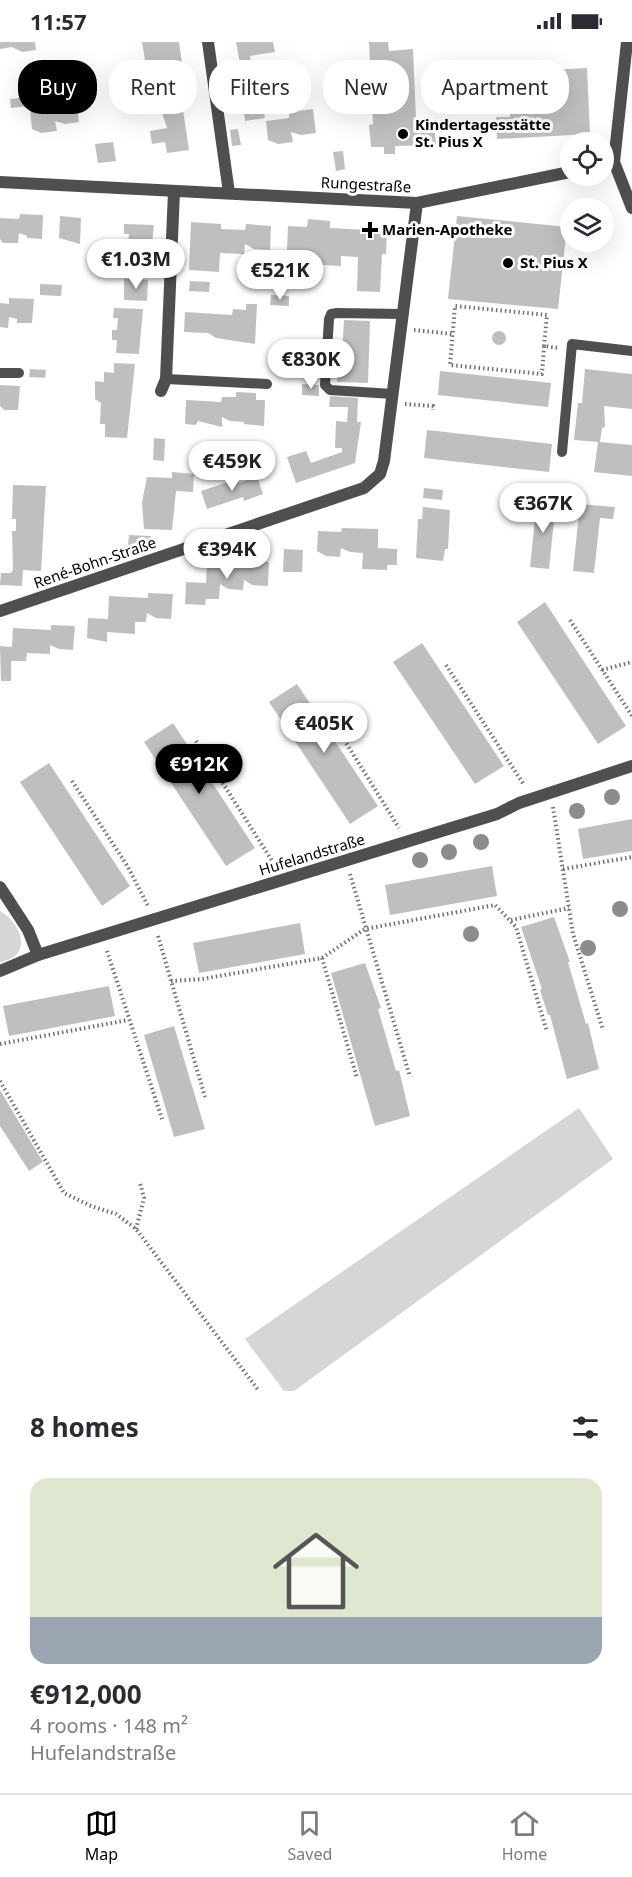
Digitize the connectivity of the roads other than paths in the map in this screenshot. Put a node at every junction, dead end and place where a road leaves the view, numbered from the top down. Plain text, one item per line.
1 (208, 42) edge
2 (627, 42) edge
3 (614, 132) edge
4 (614, 173) edge
5 (560, 174) edge
6 (0, 182) edge
7 (174, 192) junction
8 (229, 193) junction
9 (417, 203) junction
10 (632, 208) edge
11 (403, 314) junction
12 (632, 351) edge
13 (0, 372) edge
14 (19, 373) dead end
15 (267, 384) dead end
16 (164, 385) joint
17 (393, 394) junction
18 (562, 452) dead end
19 (0, 611) edge
20 (632, 766) edge
21 (0, 887) edge
22 (38, 955) junction
23 (0, 970) edge

1 - 8 street
2 - 3 street
4 - 10 street
5 - 9 street, Rungestraße
6 - 7 street, Rungestraße
7 - 8 street, Rungestraße
7 - 16 street
8 - 9 street, Rungestraße
9 - 11 street, René-Bohn-Straße
11 - 17 street, René-Bohn-Straße
11 - 17 lane
12 - 18 lane
13 - 14 lane
15 - 16 lane
17 - 19 street, René-Bohn-Straße
20 - 22 street, Hufelandstraße
21 - 22 street
22 - 23 street, Hufelandstraße

